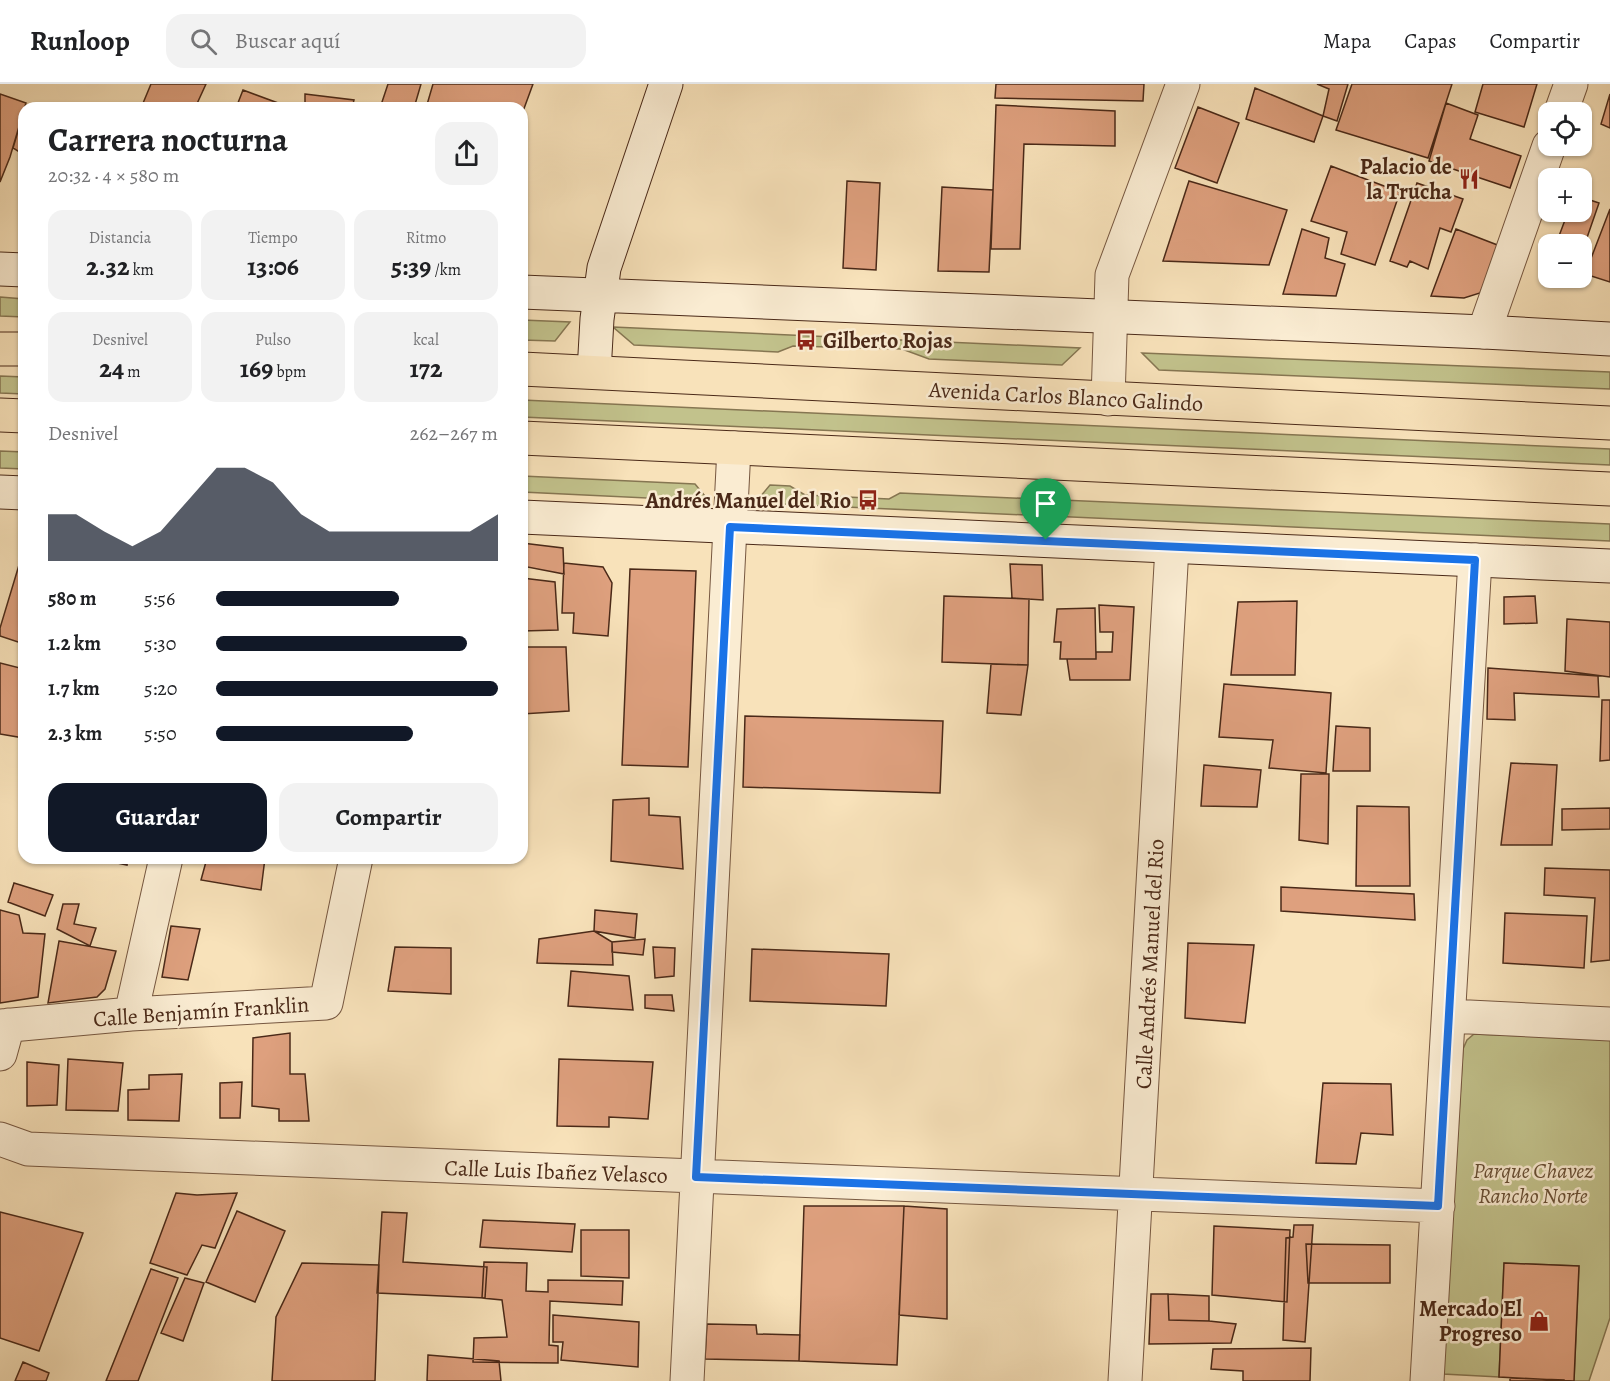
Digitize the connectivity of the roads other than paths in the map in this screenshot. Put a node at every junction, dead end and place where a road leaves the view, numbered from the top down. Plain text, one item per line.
1 (666, 84) edge
2 (1183, 84) edge
3 (1571, 84) edge
4 (1565, 102) edge
5 (1546, 156) edge
6 (0, 269) edge
7 (18, 270) edge
8 (528, 292) edge
9 (600, 296) junction
10 (1111, 318) junction
11 (1484, 332) junction
12 (1610, 339) edge
13 (0, 348) edge
14 (18, 350) edge
15 (528, 369) edge
16 (594, 372) junction
17 (1108, 399) junction
18 (0, 415) edge
19 (18, 416) edge
20 (1610, 423) edge
21 (528, 438) edge
22 (734, 448) junction
23 (1610, 489) edge
24 (0, 492) edge
25 (18, 494) edge
26 (528, 517) edge
27 (730, 527) junction
28 (1172, 547) junction
29 (1475, 560) junction
30 (1610, 566) edge
31 (165, 864) edge
32 (355, 864) edge
33 (131, 1014) junction
34 (1449, 1016) junction
35 (1610, 1023) edge
36 (3, 1035) edge
37 (0, 1138) edge
38 (696, 1177) junction
39 (1136, 1195) junction
40 (1438, 1206) junction
41 (687, 1381) edge
42 (1125, 1381) edge
43 (1427, 1381) edge

1 - 9 street
2 - 10 street
3 - 4 street
5 - 11 street
6 - 7 street
8 - 9 street
9 - 10 street
9 - 16 street
10 - 11 street
10 - 17 street
11 - 12 street
13 - 14 highway
15 - 16 highway, Avenida Carlos Blanco Galindo
16 - 17 highway, Avenida Carlos Blanco Galindo
17 - 20 highway, Avenida Carlos Blanco Galindo
18 - 19 highway
21 - 22 highway
22 - 23 highway
22 - 27 street
24 - 25 street
26 - 27 street
27 - 28 street
27 - 38 street
28 - 29 street
28 - 39 street, Calle Andrés Manuel del Rio
29 - 30 street
29 - 34 street
31 - 33 street
32 - 33 street, Calle Benjamín Franklin
33 - 36 street, Calle Benjamín Franklin
34 - 35 street
34 - 40 street
37 - 38 street, Calle Luis Ibañez Velasco
38 - 39 street, Calle Luis Ibañez Velasco
38 - 41 street
39 - 40 street, Calle Luis Ibañez Velasco
39 - 42 street, Calle Andrés Manuel del Rio
40 - 43 street

